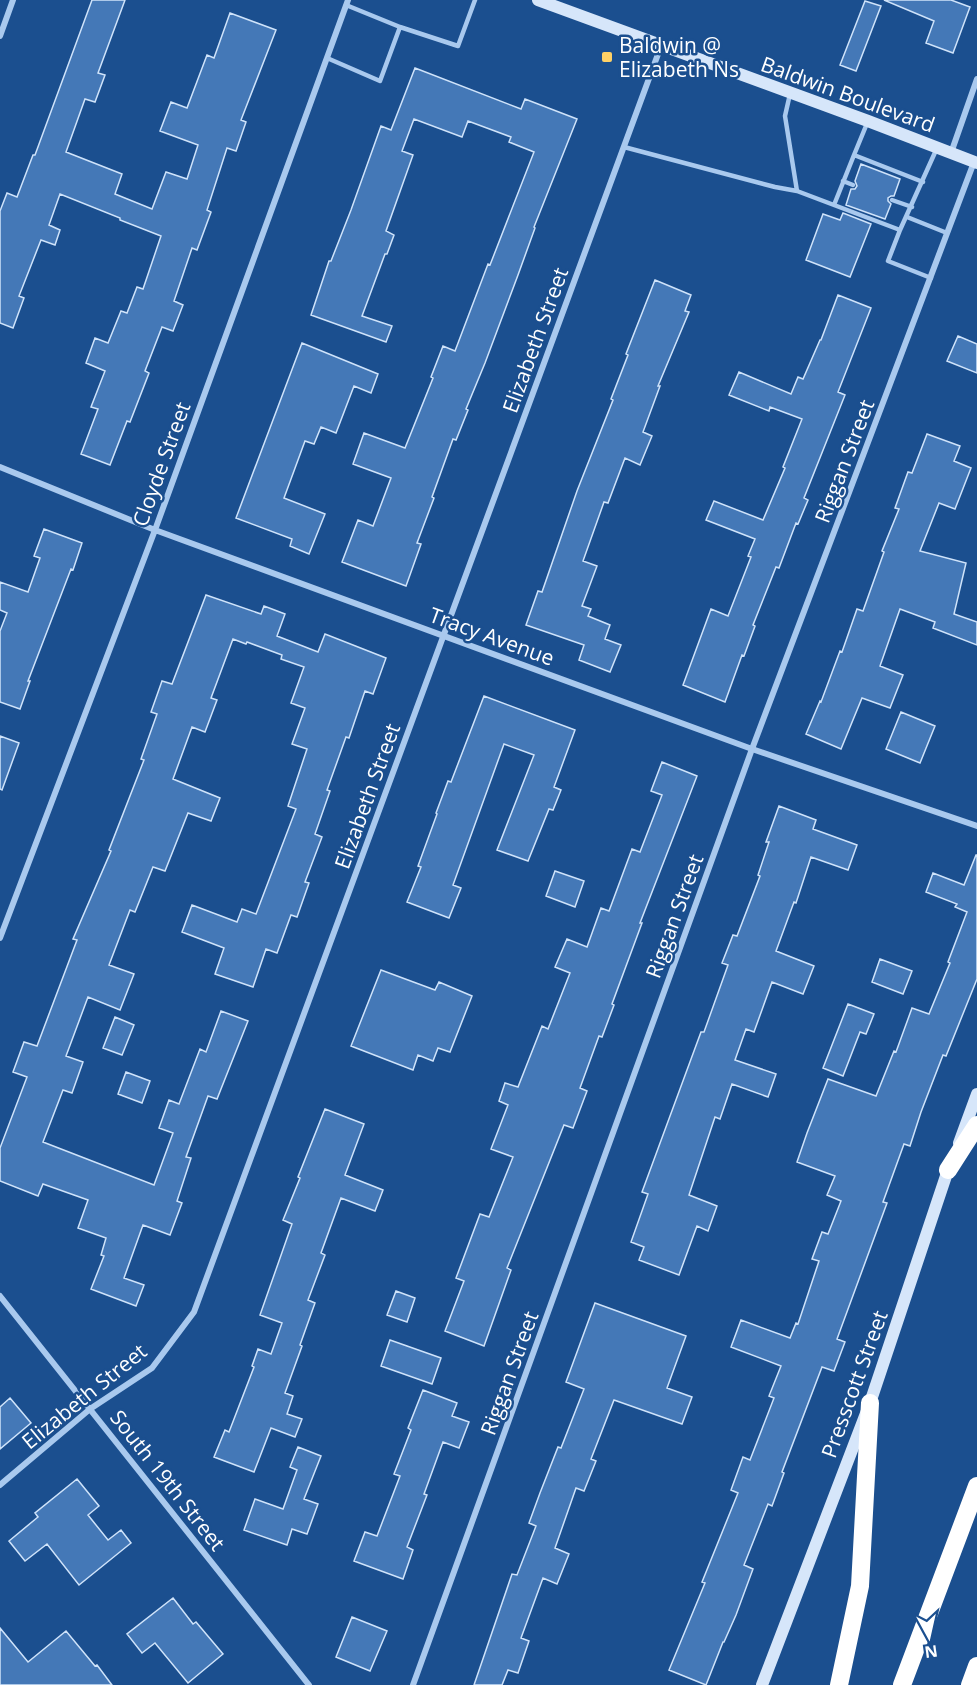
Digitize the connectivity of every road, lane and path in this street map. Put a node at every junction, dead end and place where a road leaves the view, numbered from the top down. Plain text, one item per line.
1 (13, 0) edge
2 (475, 0) edge
3 (538, 0) edge
4 (347, 3) edge
5 (400, 27) junction
6 (0, 36) edge
7 (661, 46) junction
8 (327, 58) junction
9 (977, 79) edge
10 (790, 94) junction
11 (868, 121) junction
12 (624, 147) junction
13 (937, 148) junction
14 (951, 153) junction
15 (854, 155) junction
16 (976, 163) edge
17 (843, 181) junction
18 (923, 182) junction
19 (853, 184) dead end
20 (797, 191) junction
21 (892, 200) dead end
22 (834, 205) junction
23 (912, 207) junction
24 (907, 217) junction
25 (900, 230) junction
26 (947, 233) junction
27 (932, 279) junction
28 (0, 467) edge
29 (155, 530) junction
30 (444, 636) junction
31 (752, 749) junction
32 (977, 826) edge
33 (0, 938) edge
34 (977, 1094) edge
35 (977, 1125) edge
36 (948, 1170) junction
37 (0, 1296) edge
38 (870, 1402) junction
39 (90, 1409) junction
40 (0, 1485) edge
41 (977, 1486) edge
42 (977, 1666) edge
43 (309, 1685) edge
44 (413, 1685) edge
45 (762, 1685) edge
46 (838, 1685) edge
47 (902, 1685) edge
48 (970, 1685) edge

1 - 6 street
2 - 5 lane
3 - 7 main road, Baldwin Boulevard
4 - 5 lane
4 - 8 street, Cloyde Street
5 - 8 lane
7 - 10 main road, Baldwin Boulevard
7 - 12 street, Elizabeth Street
8 - 29 street, Cloyde Street
9 - 14 street
10 - 11 main road, Baldwin Boulevard
10 - 20 lane
11 - 13 main road, Baldwin Boulevard
11 - 15 lane
12 - 20 lane
12 - 30 street, Elizabeth Street
13 - 14 main road, Baldwin Boulevard
13 - 18 lane
14 - 16 main road, Baldwin Boulevard
15 - 17 lane
15 - 18 lane
16 - 26 street, Riggan Street
17 - 19 lane
17 - 22 lane
18 - 23 lane
20 - 22 lane
21 - 23 lane
22 - 25 lane
23 - 24 lane
24 - 25 lane
24 - 26 lane
25 - 27 lane
26 - 27 street, Riggan Street
27 - 31 street, Riggan Street
28 - 29 street, Tracy Avenue
29 - 30 street, Tracy Avenue
29 - 33 street, Cloyde Street
30 - 31 street, Tracy Avenue
30 - 39 street, Elizabeth Street
31 - 32 street, Tracy Avenue
31 - 44 street, Riggan Street
34 - 36 main road, Presscott Street
35 - 36 highway
36 - 38 main road, Presscott Street
37 - 39 street, South 19th Street
38 - 45 main road, Presscott Street
38 - 46 highway
39 - 40 street, Elizabeth Street
39 - 43 street, South 19th Street
41 - 47 highway
42 - 48 highway

